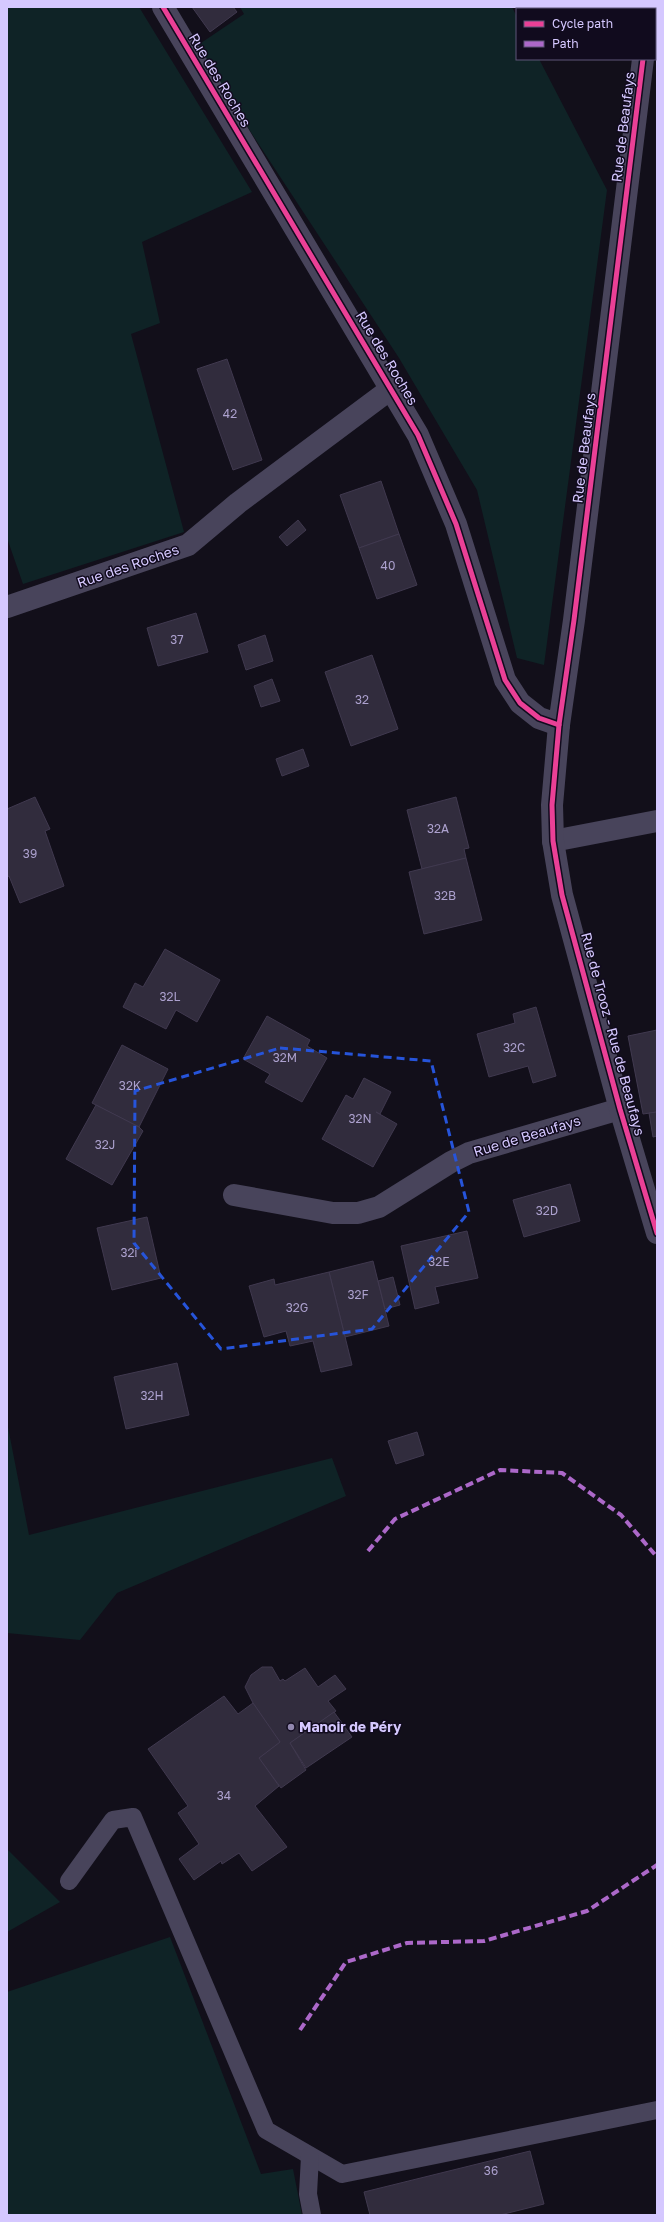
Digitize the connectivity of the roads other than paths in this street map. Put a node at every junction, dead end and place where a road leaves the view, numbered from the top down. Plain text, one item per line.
1 (163, 7) edge
2 (643, 60) edge
3 (392, 388) junction
4 (7, 607) edge
5 (559, 725) junction
6 (657, 820) edge
7 (553, 841) junction
8 (620, 1108) junction
9 (234, 1195) dead end
10 (657, 1232) edge
11 (69, 1881) dead end
12 (657, 2110) edge
13 (310, 2156) junction
14 (312, 2215) edge

1 - 3 street, Rue des Roches
2 - 5 street, Rue de Beaufays
3 - 4 street, Rue des Roches
3 - 5 street, Rue des Roches
5 - 7 street, Rue de Beaufays
6 - 7 street
7 - 8 street, Rue de Trooz - Rue de Beaufays
8 - 9 street, Rue de Beaufays
8 - 10 street, Rue de Trooz - Rue de Beaufays
11 - 13 lane
12 - 13 lane
13 - 14 lane

